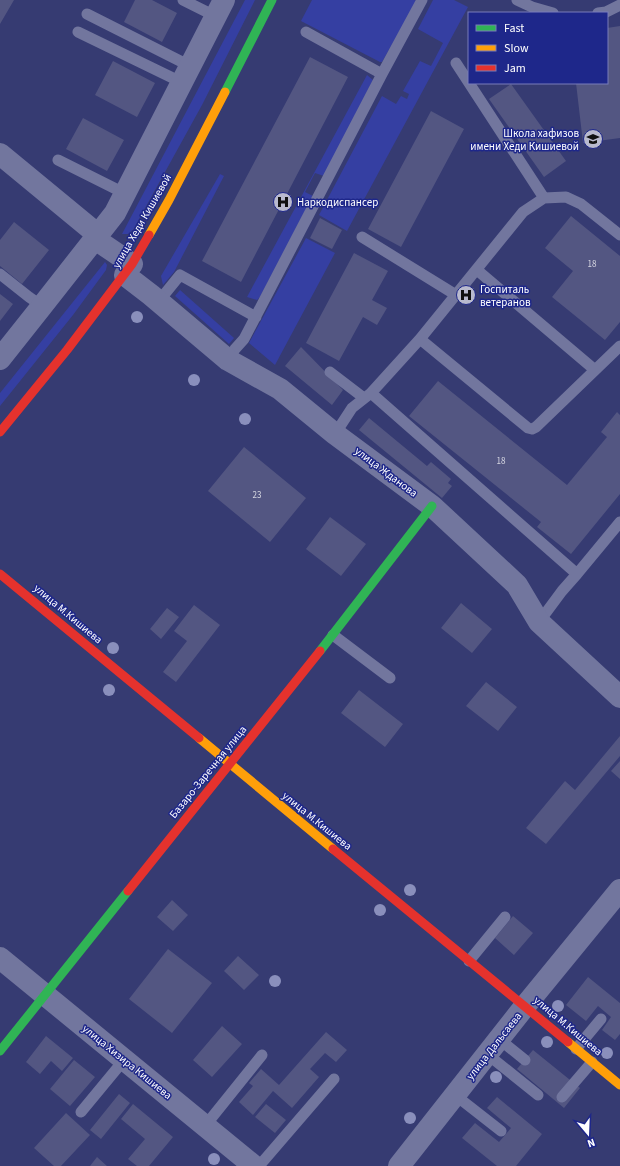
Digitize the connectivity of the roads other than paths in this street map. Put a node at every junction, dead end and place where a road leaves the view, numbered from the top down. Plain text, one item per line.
1 (183, 0) edge
2 (272, 0) edge
3 (422, 0) edge
4 (518, 0) edge
5 (620, 5) edge
6 (220, 8) edge
7 (550, 12) edge
8 (606, 12) edge
9 (87, 14) dead end
10 (78, 32) dead end
11 (306, 32) dead end
12 (456, 64) dead end
13 (185, 74) junction
14 (382, 74) junction
15 (468, 82) edge
16 (469, 84) edge
17 (0, 154) edge
18 (58, 160) dead end
19 (124, 193) junction
20 (544, 198) junction
21 (97, 234) junction
22 (620, 235) edge
23 (362, 237) dead end
24 (129, 270) junction
25 (477, 270) junction
26 (0, 274) edge
27 (456, 295) junction
28 (159, 301) junction
29 (42, 306) junction
30 (256, 316) junction
31 (420, 339) junction
32 (620, 346) edge
33 (0, 359) edge
34 (228, 360) junction
35 (595, 370) junction
36 (330, 372) dead end
37 (368, 395) junction
38 (0, 432) edge
39 (335, 434) junction
40 (432, 506) junction
41 (620, 522) edge
42 (0, 574) edge
43 (577, 574) junction
44 (539, 622) junction
45 (333, 634) junction
46 (390, 678) dead end
47 (620, 697) edge
48 (230, 764) junction
49 (620, 890) edge
50 (505, 917) dead end
51 (0, 958) edge
52 (469, 961) junction
53 (44, 995) junction
54 (525, 1006) junction
55 (601, 1019) dead end
56 (493, 1047) junction
57 (576, 1049) junction
58 (0, 1051) edge
59 (262, 1055) dead end
60 (124, 1060) junction
61 (525, 1060) dead end
62 (592, 1062) junction
63 (334, 1079) dead end
64 (620, 1085) edge
65 (455, 1095) junction
66 (538, 1095) dead end
67 (562, 1097) dead end
68 (81, 1112) dead end
69 (204, 1126) junction
70 (501, 1131) dead end
71 (254, 1166) edge
72 (259, 1166) edge
73 (399, 1166) edge

1 - 6 lane
2 - 24 street, улица Хеди Кишиевой
3 - 14 lane
4 - 7 lane
5 - 8 lane
6 - 13 street
9 - 13 lane
10 - 13 lane
11 - 14 lane
12 - 15 lane
13 - 19 street
14 - 30 lane
16 - 20 lane
17 - 21 street, улица Жданова
18 - 19 lane
19 - 21 street
20 - 22 lane
20 - 25 lane
21 - 24 street, улица Жданова
21 - 29 street
23 - 27 lane
24 - 28 street, улица Жданова
24 - 38 street, улица Хеди Кишиевой
25 - 27 lane
25 - 35 lane
26 - 29 lane
27 - 31 lane
28 - 30 lane
28 - 34 street, улица Жданова
29 - 33 street
30 - 34 lane
31 - 35 lane
31 - 37 lane
32 - 35 lane
34 - 39 street, улица Жданова
36 - 37 lane
37 - 39 lane
37 - 43 lane
39 - 40 street, улица Жданова
40 - 44 street, улица Жданова
40 - 45 street, Базаро-Заречная улица
41 - 43 lane
42 - 48 street, улица М.Кишиева
43 - 44 lane
44 - 47 street, улица Жданова
45 - 46 lane
45 - 48 street, Базаро-Заречная улица
48 - 52 street, улица М.Кишиева
48 - 53 street, Базаро-Заречная улица
49 - 54 street, улица Дальсаева
50 - 52 lane
51 - 53 street, улица Хизира Кишиева
52 - 54 street, улица М.Кишиева
53 - 58 street, Базаро-Заречная улица
53 - 60 street, улица Хизира Кишиева
54 - 56 street, улица Дальсаева
54 - 57 street, улица М.Кишиева
55 - 57 lane
56 - 61 lane
56 - 65 street, улица Дальсаева
56 - 66 lane
57 - 62 street, улица М.Кишиева
59 - 69 lane
60 - 68 lane
60 - 69 street, улица Хизира Кишиева
62 - 64 street, улица М.Кишиева
62 - 67 lane
63 - 72 lane
65 - 70 lane
65 - 73 street, улица Дальсаева
69 - 71 street, улица Хизира Кишиева

